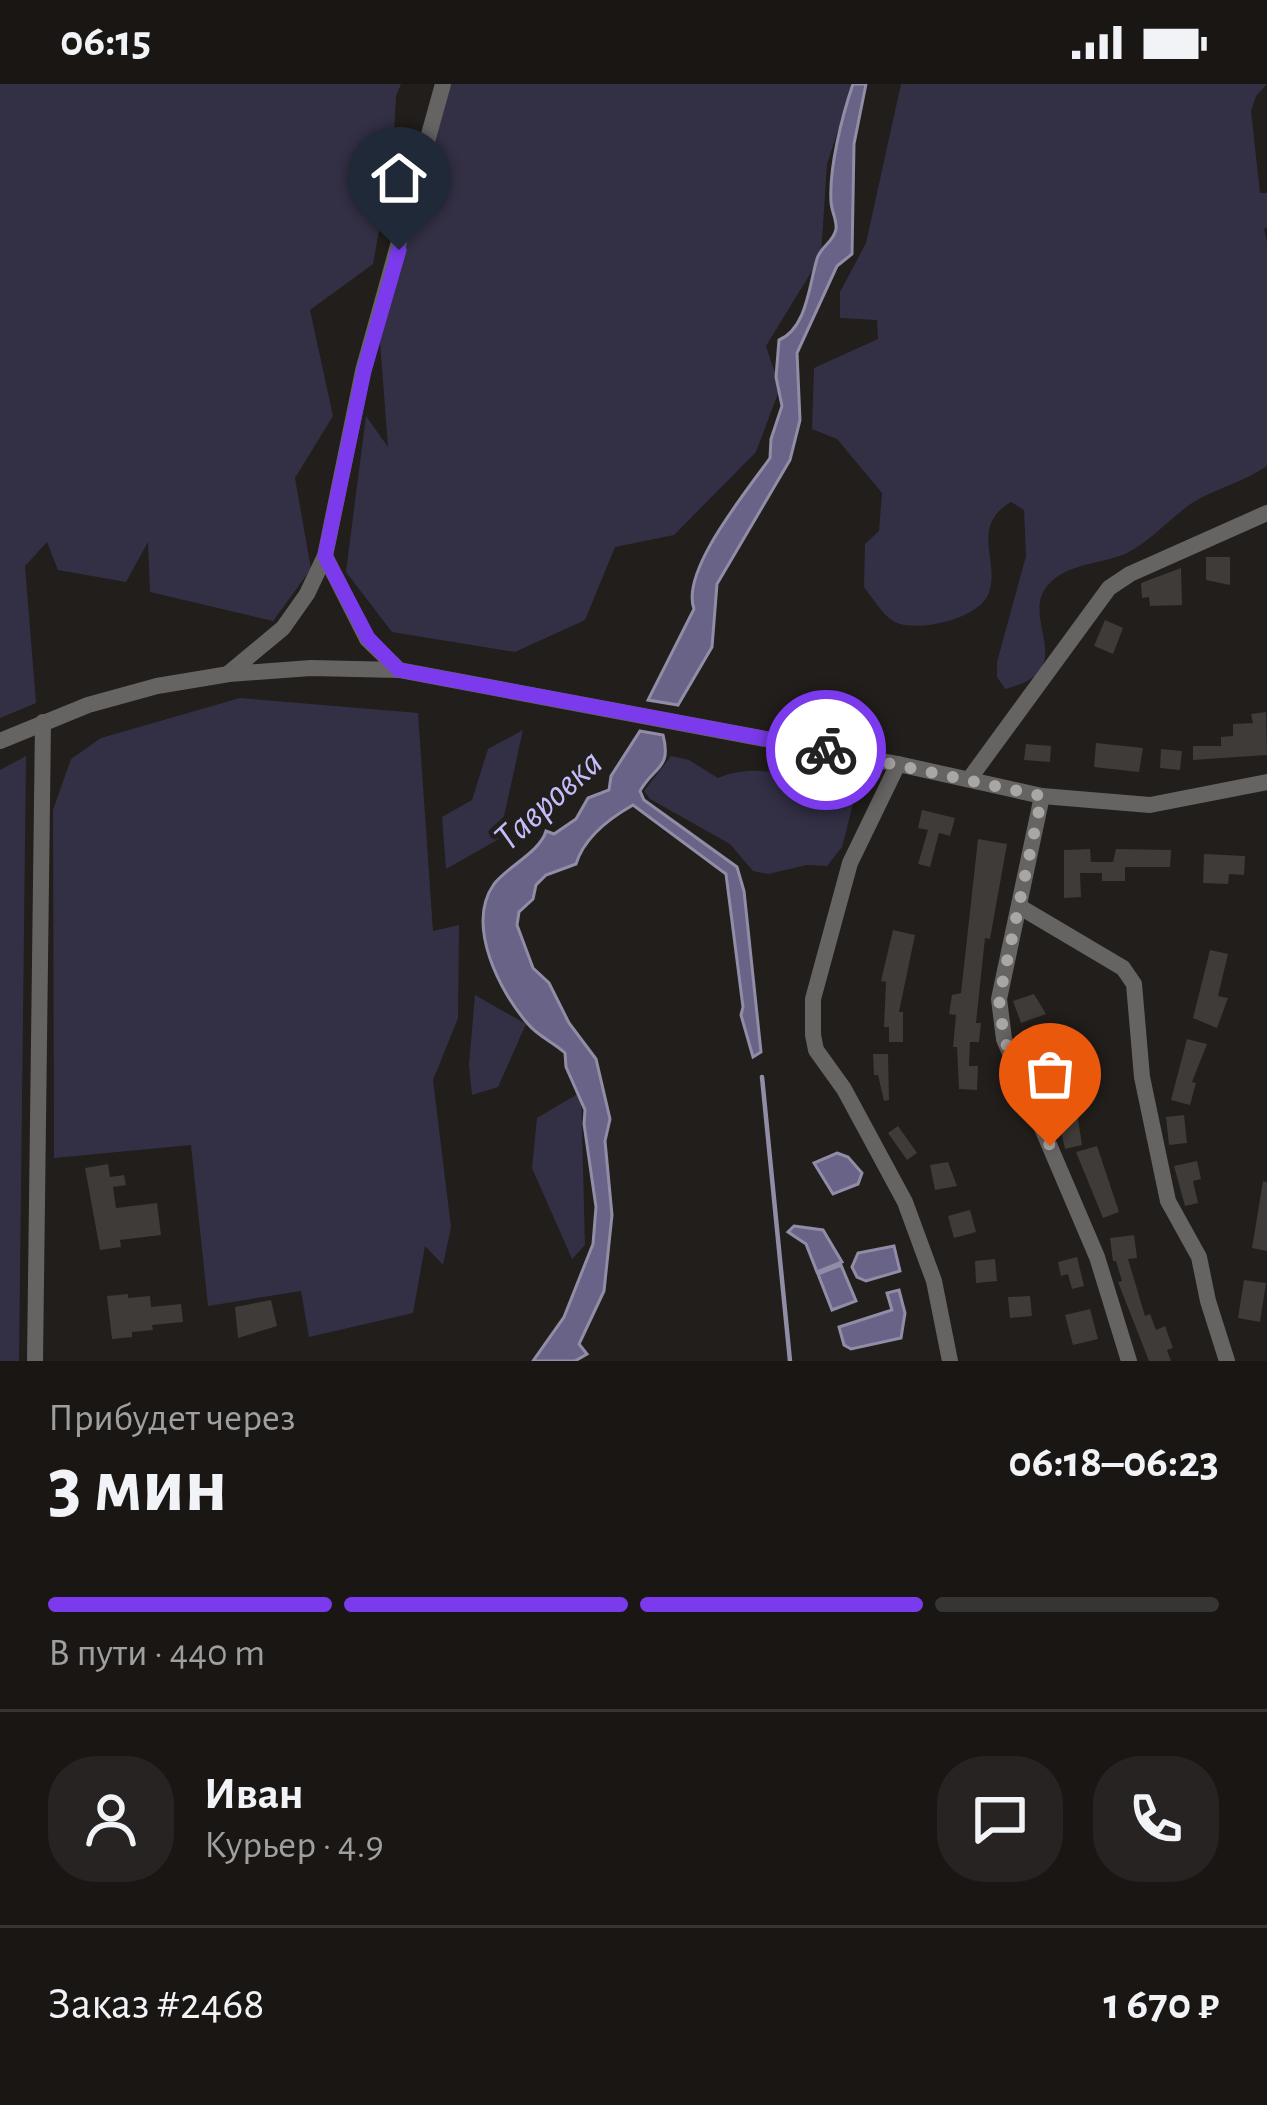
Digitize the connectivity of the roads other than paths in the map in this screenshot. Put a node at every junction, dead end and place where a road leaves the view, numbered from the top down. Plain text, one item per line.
1 (443, 84) edge
2 (1267, 513) edge
3 (325, 556) junction
4 (399, 670) junction
5 (229, 674) junction
6 (43, 722) junction
7 (0, 741) edge
8 (898, 764) junction
9 (970, 778) junction
10 (1267, 782) edge
11 (1042, 796) junction
12 (1020, 907) junction
13 (34, 1361) edge
14 (950, 1361) edge
15 (1129, 1361) edge
16 (1227, 1361) edge

1 - 3 street
2 - 9 street
3 - 4 street
3 - 5 street
4 - 5 street
4 - 8 street
5 - 6 street
6 - 7 street
6 - 13 street
8 - 9 street
8 - 14 street
9 - 11 street
10 - 11 street
11 - 12 street
12 - 15 street
12 - 16 street

